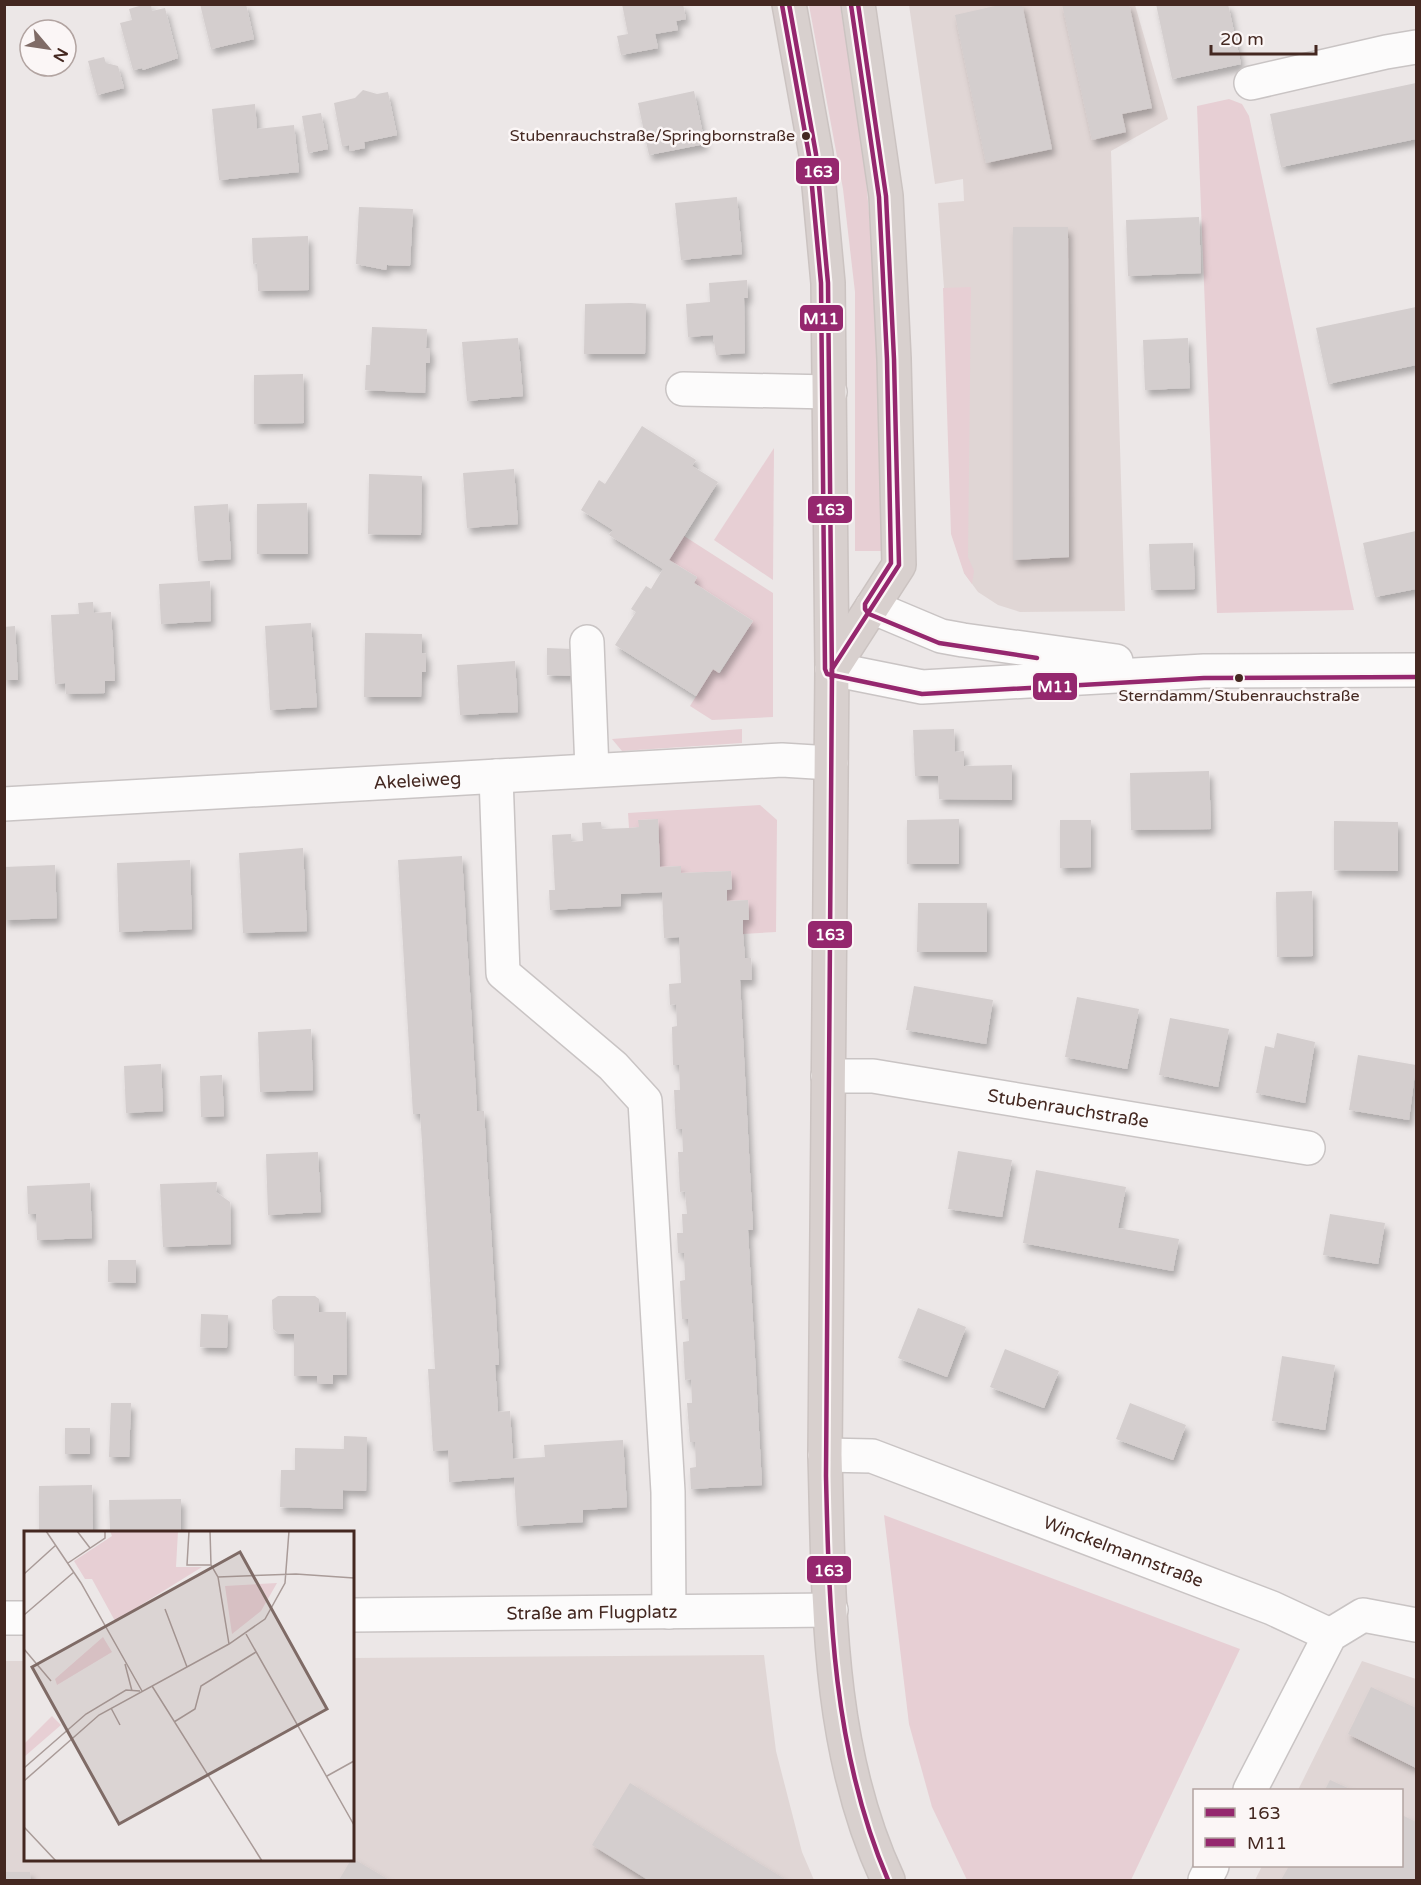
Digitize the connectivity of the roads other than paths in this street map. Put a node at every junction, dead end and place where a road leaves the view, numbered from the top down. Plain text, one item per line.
1 (789, 4) edge
2 (858, 4) edge
3 (1416, 47) edge
4 (1251, 83) dead end
5 (683, 389) dead end
6 (830, 392) junction
7 (872, 607) junction
8 (587, 642) dead end
9 (832, 669) junction
10 (1416, 670) edge
11 (1204, 671) junction
12 (831, 764) junction
13 (592, 770) junction
14 (496, 776) junction
15 (4, 804) edge
16 (828, 1076) junction
17 (1308, 1148) dead end
18 (825, 1455) junction
19 (831, 1610) junction
20 (669, 1612) junction
21 (354, 1615) edge
22 (4, 1618) edge
23 (24, 1618) edge
24 (1416, 1626) edge
25 (1330, 1635) junction
26 (1251, 1789) edge
27 (1212, 1867) edge
28 (888, 1881) edge
29 (1205, 1881) edge

1 - 6 main road
2 - 7 main road
3 - 4 street
5 - 6 street
6 - 9 main road
7 - 9 main road
7 - 11 street
8 - 13 street
9 - 11 street
9 - 12 main road
10 - 11 street
12 - 13 street, Akeleiweg
12 - 16 main road
13 - 14 street, Akeleiweg
14 - 15 street, Akeleiweg
14 - 20 street
16 - 17 street, Stubenrauchstraße
16 - 18 main road
18 - 19 main road
18 - 25 street, Winckelmannstraße
19 - 20 street, Straße am Flugplatz
19 - 28 main road
20 - 21 street, Straße am Flugplatz
22 - 23 street
24 - 25 street
25 - 26 street
27 - 29 street

